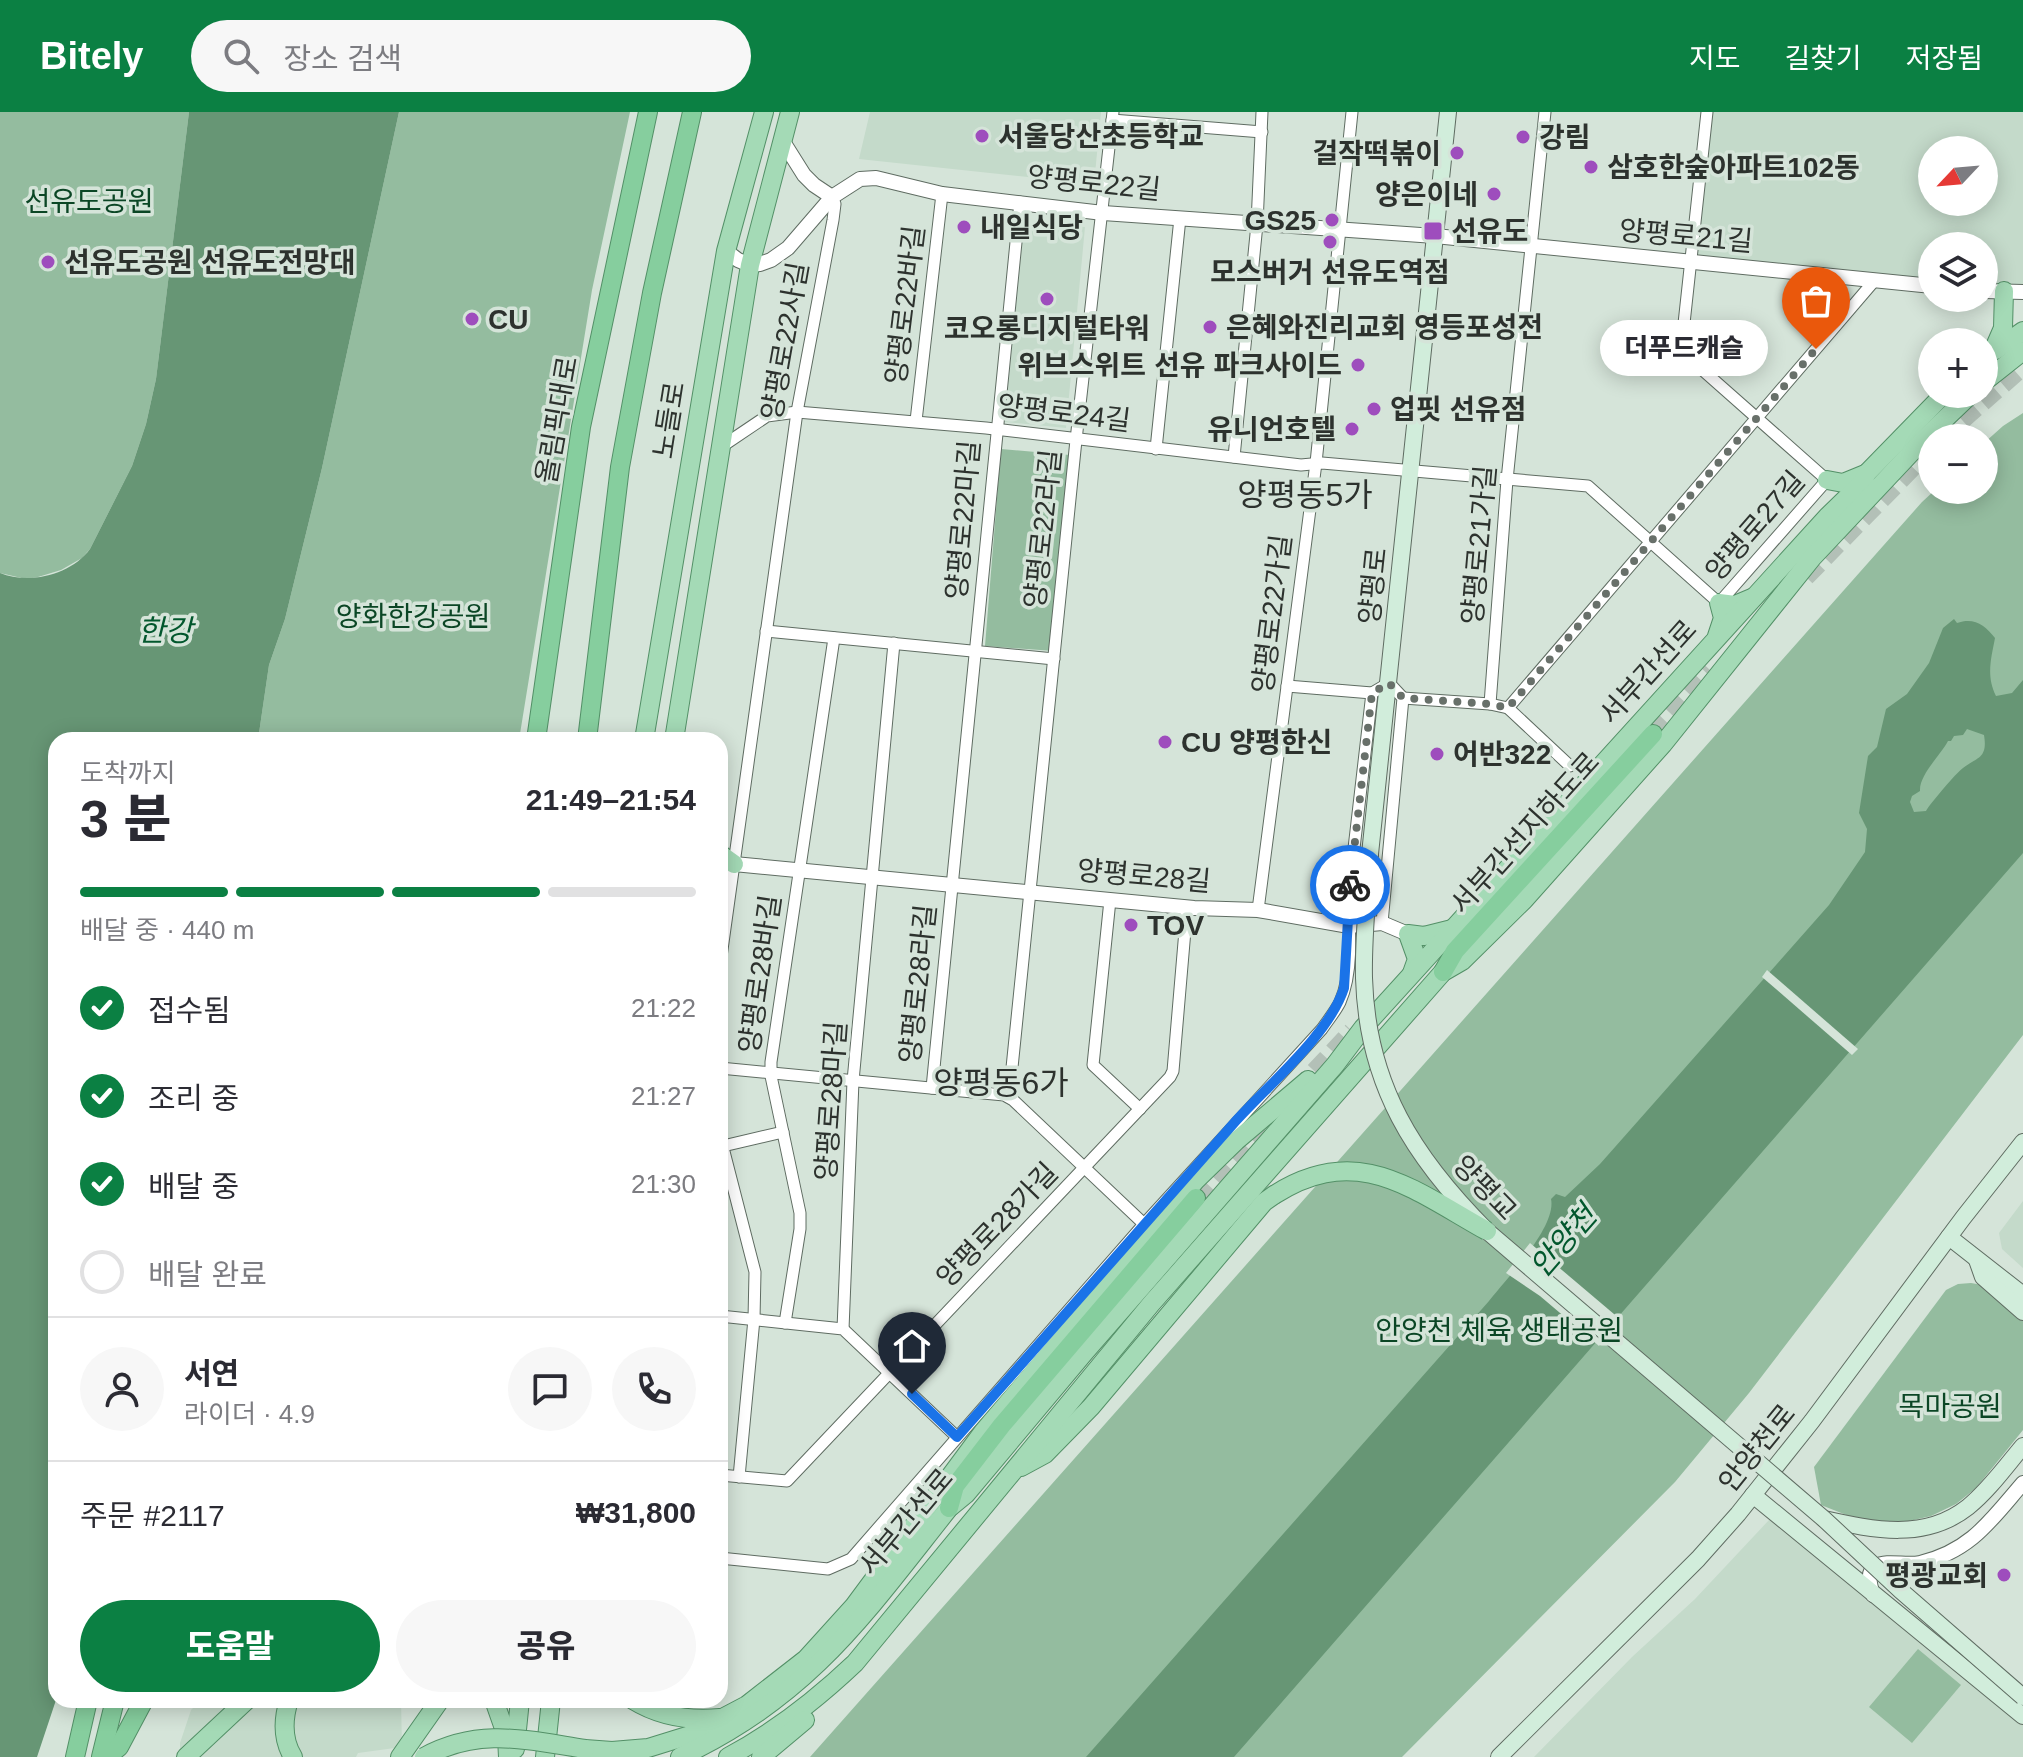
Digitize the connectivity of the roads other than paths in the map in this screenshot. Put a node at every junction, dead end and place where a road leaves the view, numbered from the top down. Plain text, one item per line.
1 (648, 112) edge
2 (692, 112) edge
3 (764, 112) edge
4 (790, 112) edge
5 (1262, 112) edge
6 (1352, 112) edge
7 (1448, 112) edge
8 (1545, 112) edge
9 (1707, 112) edge
10 (1112, 116) edge
11 (1262, 132) junction
12 (782, 140) junction
13 (942, 194) junction
14 (832, 197) junction
15 (1020, 202) junction
16 (1103, 213) junction
17 (1180, 218) junction
18 (1257, 224) junction
19 (1341, 228) junction
20 (1435, 236) junction
21 (1531, 246) junction
22 (726, 251) junction
23 (1690, 263) junction
24 (750, 265) junction
25 (1875, 280) junction
26 (1918, 285) edge
27 (2014, 292) edge
28 (2023, 331) edge
29 (1998, 337) edge
30 (1998, 348) edge
31 (2023, 351) edge
32 (1998, 371) edge
33 (1930, 408) tunnel mouth
34 (1956, 408) edge
35 (797, 412) junction
36 (1757, 419) junction
37 (916, 421) junction
38 (996, 430) junction
39 (1076, 440) junction
40 (721, 448) junction
41 (1156, 449) junction
42 (1234, 457) junction
43 (1316, 463) junction
44 (1411, 470) junction
45 (1867, 473) junction
46 (1507, 480) junction
47 (1827, 480) junction
48 (1827, 517) junction
49 (1651, 542) junction
50 (1756, 596) junction
51 (1719, 603) junction
52 (766, 631) junction
53 (834, 638) junction
54 (1716, 638) junction
55 (894, 643) junction
56 (975, 652) junction
57 (1054, 659) junction
58 (1389, 683) junction
59 (1287, 686) junction
60 (1372, 693) junction
61 (1403, 698) junction
62 (1490, 704) junction
63 (1508, 708) junction
64 (537, 732) edge
65 (588, 732) edge
66 (645, 732) edge
67 (675, 732) edge
68 (1653, 734) tunnel mouth
69 (1570, 766) dead end
70 (728, 845) edge
71 (1370, 854) joint
72 (728, 862) edge
73 (799, 870) junction
74 (873, 877) junction
75 (952, 885) junction
76 (1030, 892) junction
77 (1110, 900) junction
78 (1187, 907) junction
79 (1258, 910) junction
80 (1382, 923) junction
81 (1349, 926) junction
82 (1454, 928) junction
83 (1408, 934) junction
84 (1443, 972) junction
85 (1412, 974) junction
86 (1347, 1047) junction
87 (728, 1069) edge
88 (771, 1073) junction
89 (853, 1081) junction
90 (932, 1088) junction
91 (1009, 1097) junction
92 (1140, 1109) junction
93 (783, 1132) junction
94 (728, 1140) edge
95 (2023, 1142) edge
96 (728, 1167) edge
97 (1085, 1168) junction
98 (1196, 1198) tunnel mouth
99 (1144, 1224) junction
100 (1487, 1231) junction
101 (1949, 1237) junction
102 (1977, 1260) junction
103 (2023, 1295) edge
104 (2023, 1312) edge
105 (728, 1317) edge
106 (754, 1319) junction
107 (785, 1323) junction
108 (843, 1329) junction
109 (890, 1372) junction
110 (957, 1437) junction
111 (2023, 1446) edge
112 (1015, 1471) junction
113 (728, 1476) edge
114 (739, 1477) junction
115 (2023, 1483) edge
116 (1753, 1495) junction
117 (942, 1503) junction
118 (1824, 1519) junction
119 (728, 1559) edge
120 (1873, 1595) junction
121 (831, 1686) junction
122 (2023, 1697) edge
123 (86, 1708) edge
124 (113, 1708) edge
125 (140, 1708) edge
126 (238, 1708) edge
127 (286, 1708) edge
128 (434, 1708) edge
129 (497, 1708) edge
130 (519, 1708) edge
131 (544, 1708) edge
132 (550, 1708) edge
133 (653, 1708) edge
134 (2023, 1716) edge
135 (727, 1717) junction
136 (75, 1757) edge
137 (101, 1757) edge
138 (107, 1757) edge
139 (186, 1757) edge
140 (293, 1757) edge
141 (400, 1757) edge
142 (424, 1757) edge
143 (511, 1757) edge
144 (544, 1757) edge
145 (680, 1757) edge
146 (728, 1757) edge
147 (761, 1757) edge
148 (1499, 1757) edge

1 - 64 highway, 올림픽대로
2 - 65 highway
3 - 22 main road, 노들로
4 - 12 main road, 노들로
5 - 11 street
6 - 19 street, 양평로22가길
7 - 20 main road, 양평로
8 - 21 street, 양평로21가길
9 - 23 street
10 - 11 street
10 - 16 street, 양평로22라길
11 - 18 street
12 - 14 street
12 - 24 main road, 노들로
13 - 14 street, 양평로22길
13 - 15 street, 양평로22길
13 - 37 street, 양평로22바길
14 - 24 street, 양평로22사길
14 - 35 street, 양평로22사길
15 - 16 street, 양평로22길
15 - 38 street, 양평로22마길
16 - 17 street, 양평로22길
16 - 39 street, 양평로22라길
17 - 18 street, 양평로22길
17 - 41 street
18 - 19 street, 양평로22길
18 - 42 street
19 - 20 street, 양평로22길
19 - 43 street, 양평로22가길
20 - 21 street, 양평로21길
20 - 44 main road, 양평로
21 - 23 street, 양평로21길
21 - 46 street, 양평로21가길
22 - 24 street, 양평로22사길
22 - 66 main road, 노들로
23 - 25 street, 양평로21길
23 - 36 street
24 - 40 main road, 노들로
25 - 26 street, 양평로21길
25 - 36 street
27 - 29 main road
28 - 30 main road
31 - 32 main road
33 - 45 main road, 서부간선로
34 - 84 main road, 서부간선로
35 - 37 street, 양평로24길
35 - 40 street, 양평로24길
35 - 52 street, 양평로22사길
36 - 47 street
36 - 49 street
37 - 38 street, 양평로24길
38 - 39 street, 양평로24길
38 - 56 street, 양평로22마길
39 - 41 street, 양평로24길
39 - 57 street, 양평로22라길
40 - 67 main road, 노들로
41 - 42 street, 양평로24길
42 - 43 street, 양평로24길
43 - 44 street, 양평로24길
43 - 59 street, 양평로22가길
44 - 46 street, 양평로24길
44 - 58 main road, 양평로
45 - 47 main road
45 - 48 main road, 서부간선로
46 - 49 street, 양평로24길
46 - 62 street, 양평로21가길
47 - 48 main road
47 - 51 street, 양평로27길
48 - 50 main road, 서부간선로
49 - 51 street, 양평로24길
49 - 63 street
50 - 51 main road
50 - 54 main road, 서부간선로
51 - 54 main road
52 - 53 street
52 - 70 street, 양평로22사길
53 - 55 street
53 - 73 street
54 - 82 main road, 서부간선로
55 - 56 street
55 - 74 street
56 - 57 street
56 - 75 street, 양평로22마길
57 - 76 street, 양평로22라길
58 - 60 street
58 - 61 street
58 - 71 main road, 양평로
59 - 60 street
59 - 79 street, 양평로22가길
60 - 81 street
61 - 62 street
61 - 80 street
62 - 63 street
63 - 69 street
68 - 84 highway, 서부간선지하도로
71 - 100 main road, 양평교, bridge
72 - 73 street, 양평로28길
73 - 74 street, 양평로28길
73 - 88 street, 양평로28바길
74 - 75 street, 양평로28길
74 - 89 street, 양평로28마길
75 - 76 street, 양평로28길
75 - 90 street, 양평로28라길
76 - 77 street, 양평로28길
76 - 91 street, 양평로22라길
77 - 78 street, 양평로28길
77 - 92 street
78 - 79 street, 양평로28길
78 - 92 street, 양평로28가길
79 - 81 street, 양평로28길
80 - 81 street, 양평로28길
80 - 83 street, 양평로28길
81 - 99 street
82 - 83 main road
82 - 85 main road, 서부간선로
83 - 85 main road
84 - 112 main road, 서부간선로
85 - 86 main road, 서부간선로
86 - 117 main road, 서부간선로
86 - 117 main road
87 - 88 street
88 - 89 street
88 - 93 street, 양평로28바길
89 - 90 street
89 - 108 street, 양평로28마길
90 - 91 street
91 - 97 street
92 - 97 street, 양평로28가길
93 - 94 street
93 - 107 street, 양평로28바길
95 - 101 main road, 안양천로
96 - 106 street
97 - 99 street
97 - 109 street, 양평로28가길
98 - 117 highway
99 - 110 street
100 - 112 main road, bridge
100 - 118 main road, 양평교, bridge
101 - 102 main road
101 - 116 main road, 안양천로
102 - 103 main road
102 - 104 main road
105 - 106 street
106 - 107 street
106 - 114 street
107 - 108 street
108 - 109 street
109 - 110 street
109 - 114 street, 양평로28가길
110 - 119 street
111 - 118 main road
112 - 121 main road, 서부간선로
113 - 114 street, 양평로28가길
115 - 120 street
116 - 120 main road
116 - 148 main road, 안양천로
117 - 135 main road
117 - 145 main road, 서부간선로
118 - 122 main road, 양평교, bridge
120 - 134 main road
121 - 146 main road, 서부간선로
121 - 147 main road
123 - 136 highway
124 - 137 highway
125 - 138 highway
126 - 139 main road
127 - 140 main road
128 - 141 main road
129 - 143 main road
130 - 143 main road
131 - 144 main road
132 - 144 main road
133 - 135 main road
135 - 142 main road, bridge

